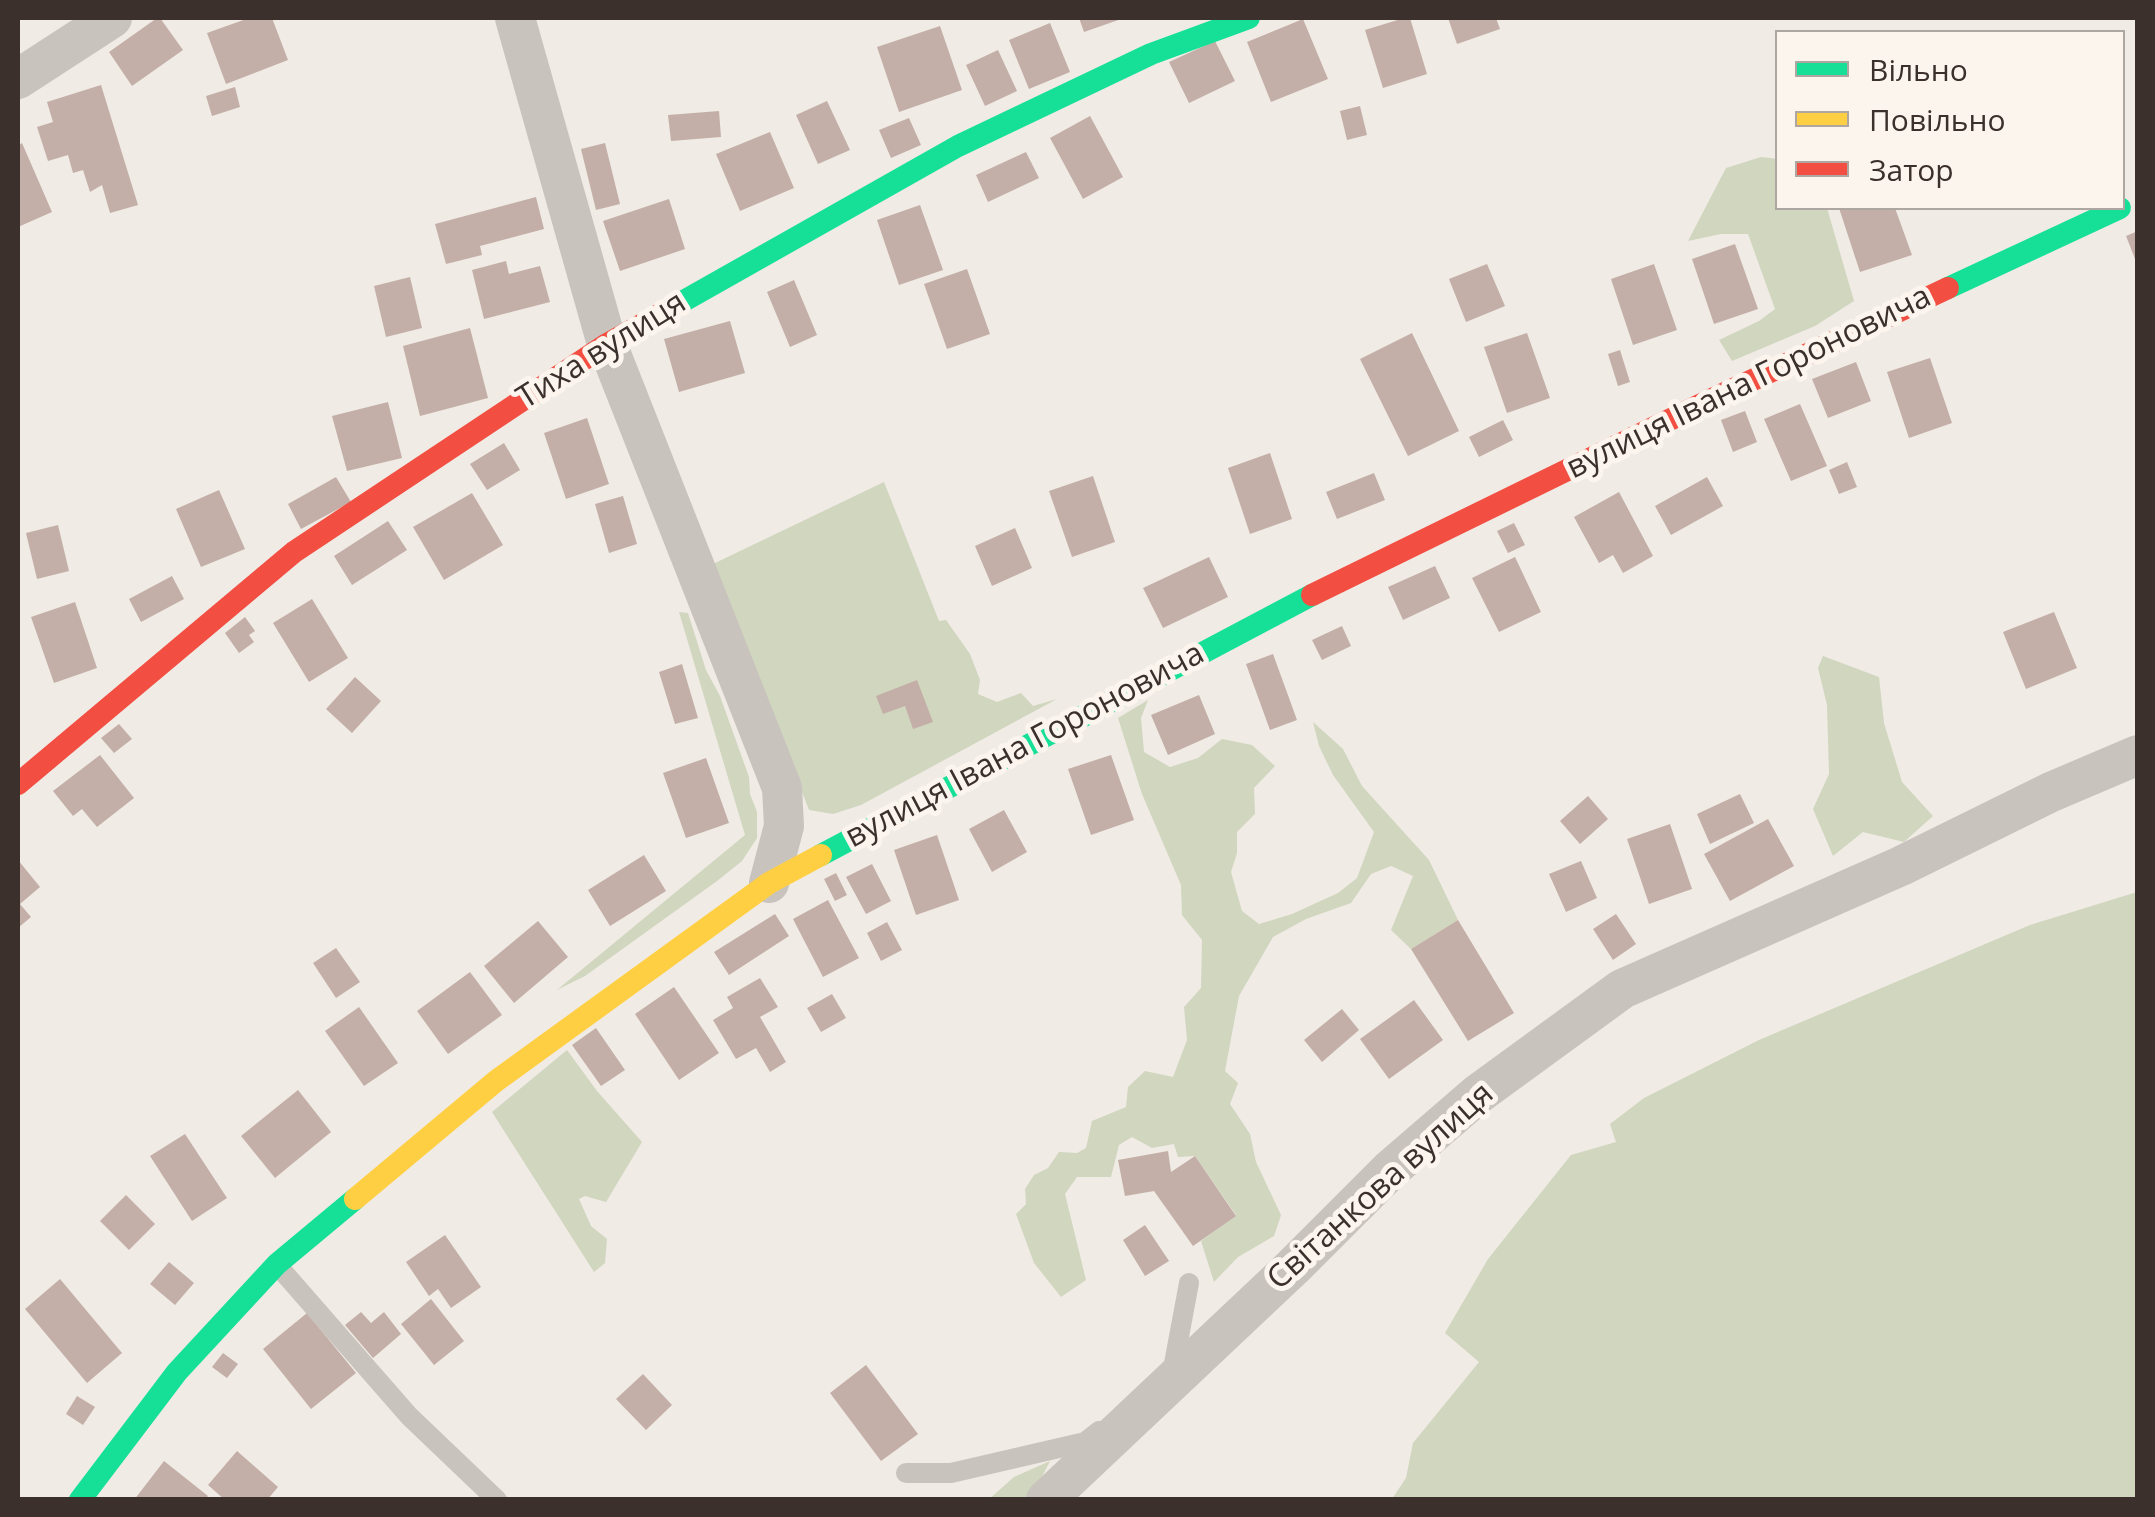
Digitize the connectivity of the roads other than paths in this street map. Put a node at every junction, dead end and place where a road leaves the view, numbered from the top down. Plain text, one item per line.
1 (112, 18) edge
2 (515, 18) edge
3 (1248, 18) edge
4 (18, 79) edge
5 (2115, 210) edge
6 (608, 344) junction
7 (2138, 754) edge
8 (18, 784) edge
9 (769, 884) junction
10 (277, 1264) junction
11 (1189, 1283) dead end
12 (1171, 1379) junction
13 (906, 1473) dead end
14 (80, 1500) edge
15 (497, 1500) edge
16 (1046, 1500) edge

1 - 4 street
2 - 6 street
3 - 6 street, Тиха вулиця
5 - 9 street, вулиця Івана Гороновича
6 - 8 street, Тиха вулиця
6 - 9 street
7 - 12 street, Світанкова вулиця
9 - 10 street, вулиця Івана Гороновича
10 - 14 street, вулиця Івана Гороновича
10 - 15 lane
11 - 12 lane
12 - 13 lane
12 - 16 street, Світанкова вулиця

